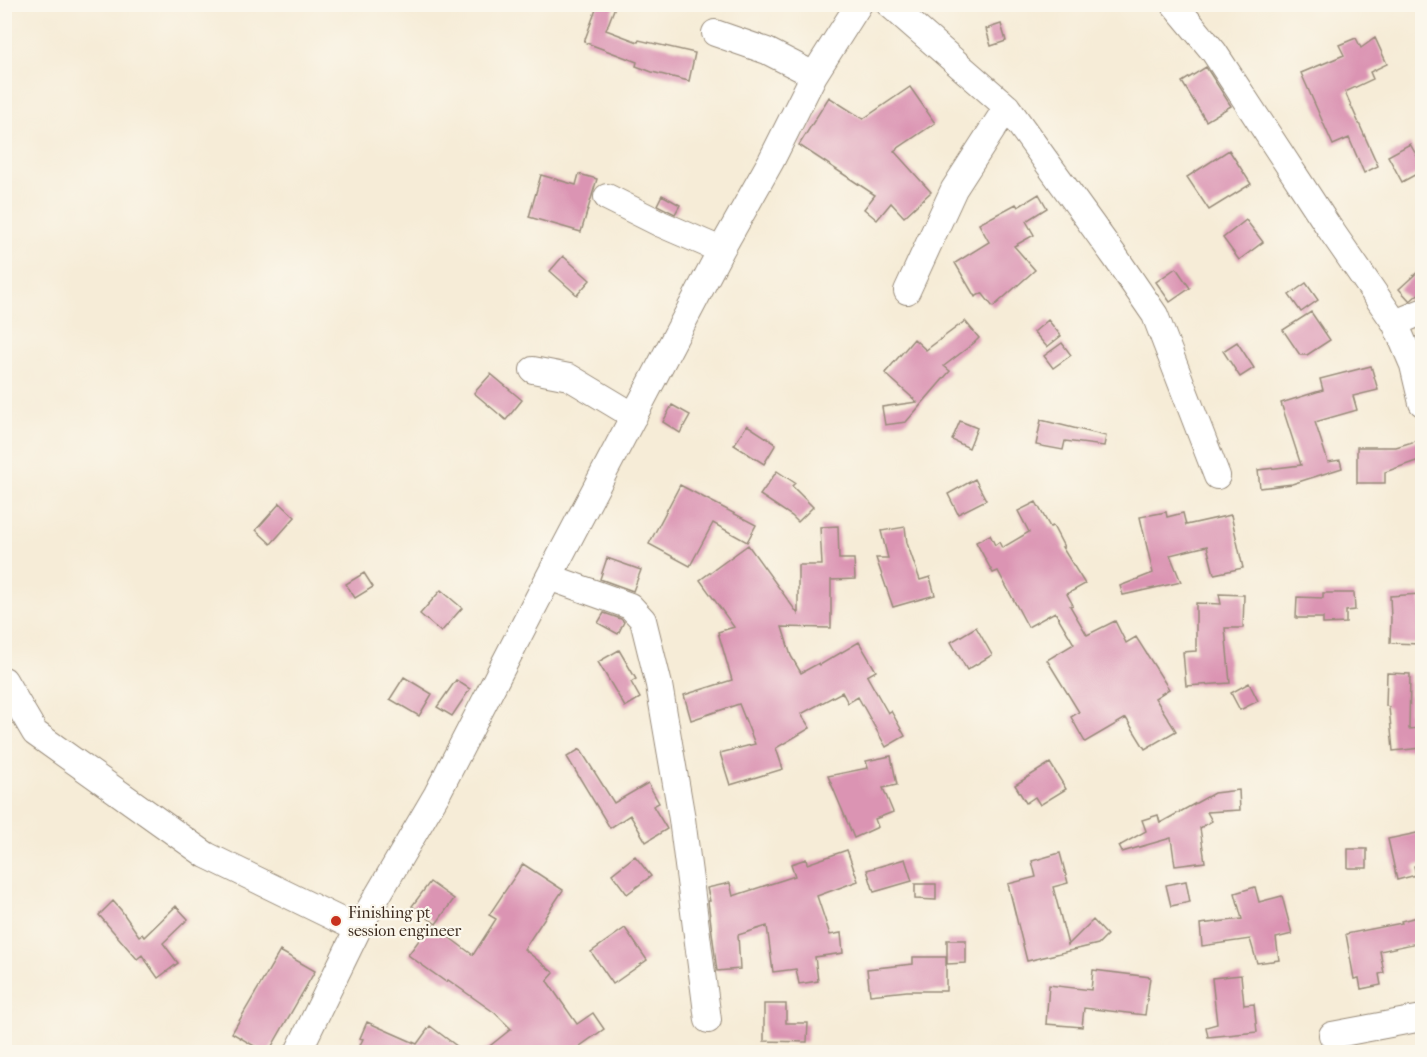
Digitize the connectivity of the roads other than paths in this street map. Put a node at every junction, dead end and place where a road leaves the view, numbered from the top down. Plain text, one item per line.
1 (859, 4) edge
2 (889, 4) edge
3 (1174, 4) edge
4 (715, 33) dead end
5 (814, 75) junction
6 (1007, 107) junction
7 (607, 197) dead end
8 (721, 250) junction
9 (907, 291) dead end
10 (1422, 312) edge
11 (1395, 323) junction
12 (533, 370) dead end
13 (1422, 403) edge
14 (634, 416) junction
15 (1217, 476) dead end
16 (549, 577) junction
17 (4, 680) edge
18 (358, 929) junction
19 (1422, 1018) edge
20 (708, 1020) dead end
21 (1332, 1035) dead end
22 (298, 1053) edge

1 - 5 street
2 - 6 street
3 - 11 street
4 - 5 street
5 - 8 street
6 - 9 street
6 - 15 street
7 - 8 street
8 - 14 street
10 - 11 street
11 - 13 street
12 - 14 street
14 - 16 street
16 - 18 street
16 - 20 street
17 - 18 street
18 - 22 street
19 - 21 street

